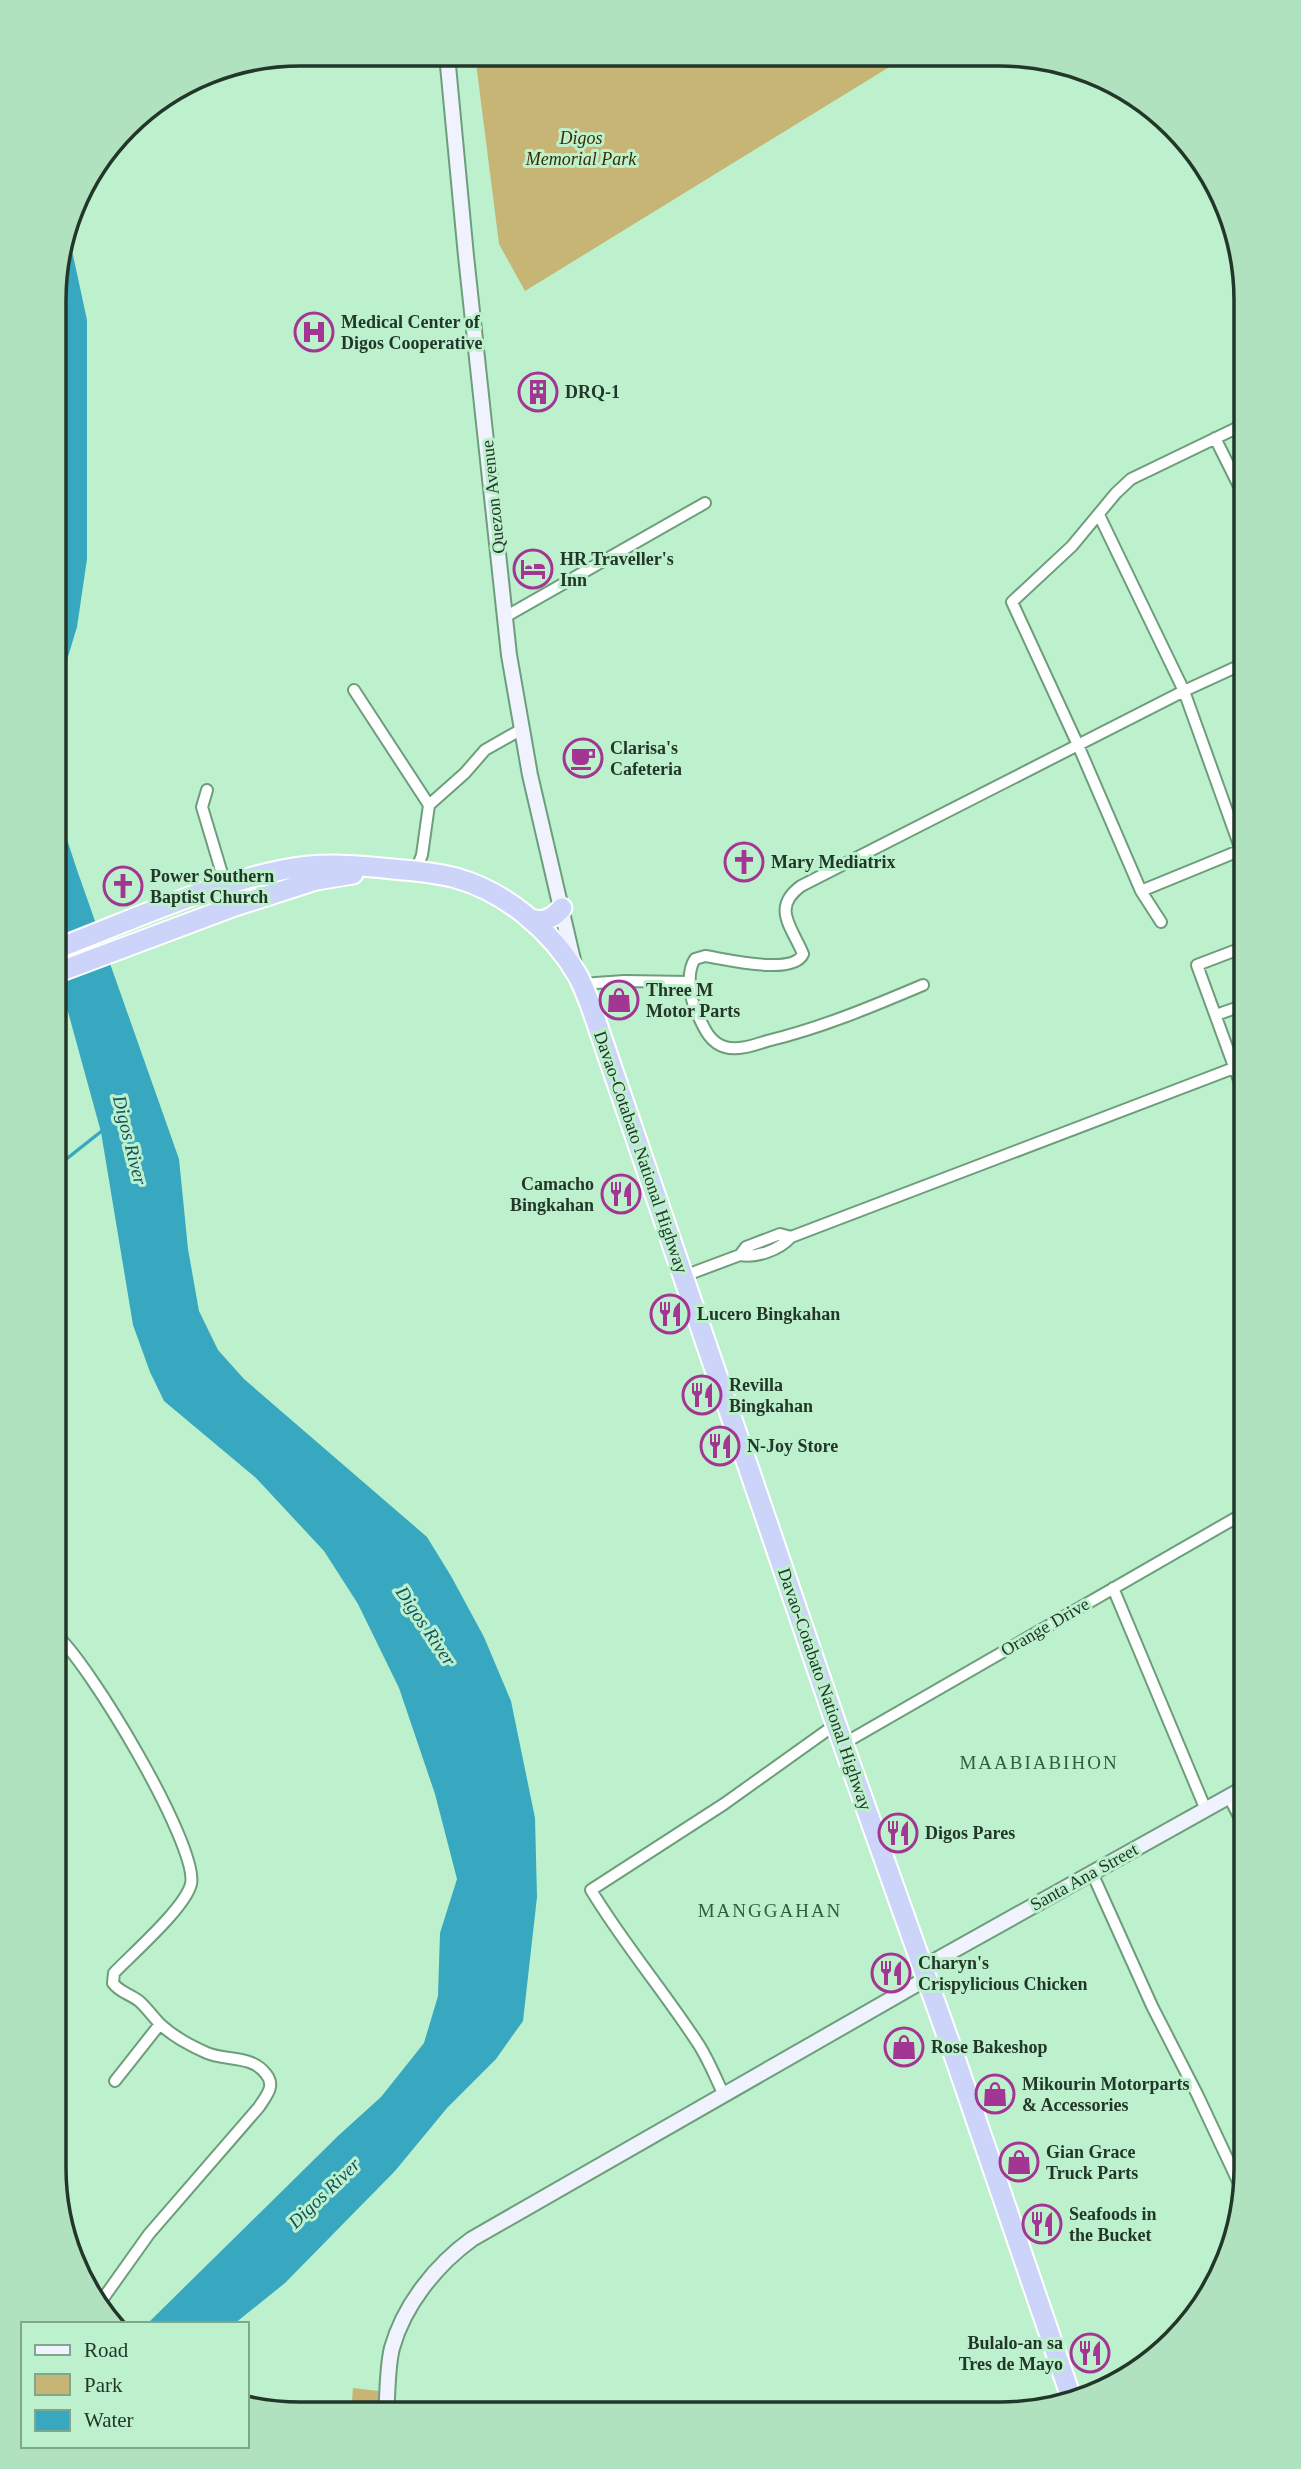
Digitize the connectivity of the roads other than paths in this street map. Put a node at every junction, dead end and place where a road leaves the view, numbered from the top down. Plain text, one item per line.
1 (448, 66) edge
2 (1234, 429) edge
3 (1215, 438) junction
4 (1234, 476) edge
5 (705, 503) dead end
6 (1099, 515) junction
7 (505, 617) junction
8 (1234, 668) edge
9 (354, 690) dead end
10 (1184, 691) junction
11 (522, 729) junction
12 (1078, 744) junction
13 (207, 790) dead end
14 (429, 805) junction
15 (1234, 830) edge
16 (1234, 853) edge
17 (393, 869) junction
18 (416, 870) junction
19 (225, 884) junction
20 (1141, 891) junction
21 (232, 907) junction
22 (562, 908) junction
23 (530, 919) junction
24 (1161, 922) dead end
25 (66, 945) edge
26 (1234, 951) edge
27 (66, 968) edge
28 (579, 979) junction
29 (690, 982) junction
30 (923, 985) dead end
31 (1234, 1009) edge
32 (1216, 1015) junction
33 (1234, 1068) joint
34 (684, 1276) junction
35 (1234, 1519) edge
36 (1113, 1588) junction
37 (66, 1646) edge
38 (836, 1724) junction
39 (843, 1744) junction
40 (1234, 1794) edge
41 (1229, 1797) junction
42 (1234, 1807) edge
43 (1206, 1810) junction
44 (1092, 1873) junction
45 (924, 1973) junction
46 (160, 2024) junction
47 (115, 2081) dead end
48 (724, 2095) junction
49 (1234, 2173) edge
50 (105, 2296) edge
51 (1069, 2392) edge
52 (387, 2402) edge

1 - 7 main road, Quezon Avenue
2 - 3 street
3 - 4 street
3 - 6 street
5 - 7 street
6 - 10 street
6 - 12 street
7 - 11 main road, Quezon Avenue
8 - 10 street
9 - 14 street
10 - 12 street
10 - 15 street
11 - 14 street
11 - 22 main road, Quezon Avenue
12 - 20 street
12 - 29 street
13 - 19 street
14 - 18 street
16 - 20 street
17 - 18 highway, Davao-Cotabato National Highway
17 - 19 highway
17 - 21 highway
18 - 23 highway, Davao-Cotabato National Highway
19 - 21 street
19 - 25 highway
20 - 24 street
21 - 27 highway
22 - 23 highway
22 - 28 main road, Quezon Avenue
23 - 28 highway, Davao-Cotabato National Highway
26 - 32 street
28 - 29 street
28 - 34 highway, Davao-Cotabato National Highway
29 - 30 street
31 - 32 street
32 - 33 street
33 - 34 street
34 - 38 highway, Davao-Cotabato National Highway
35 - 36 street, Orange Drive
36 - 39 street, Orange Drive
36 - 43 street
37 - 46 street
38 - 39 highway, Davao-Cotabato National Highway
38 - 48 street
39 - 45 highway, Davao-Cotabato National Highway
40 - 41 main road, Santa Ana Street
41 - 42 street
41 - 43 main road, Santa Ana Street
43 - 44 main road, Santa Ana Street
44 - 45 main road, Santa Ana Street
44 - 49 street
45 - 48 main road, Santa Ana Street
45 - 51 highway, Davao-Cotabato National Highway
46 - 47 street
46 - 50 street
48 - 52 main road, Santa Ana Street

